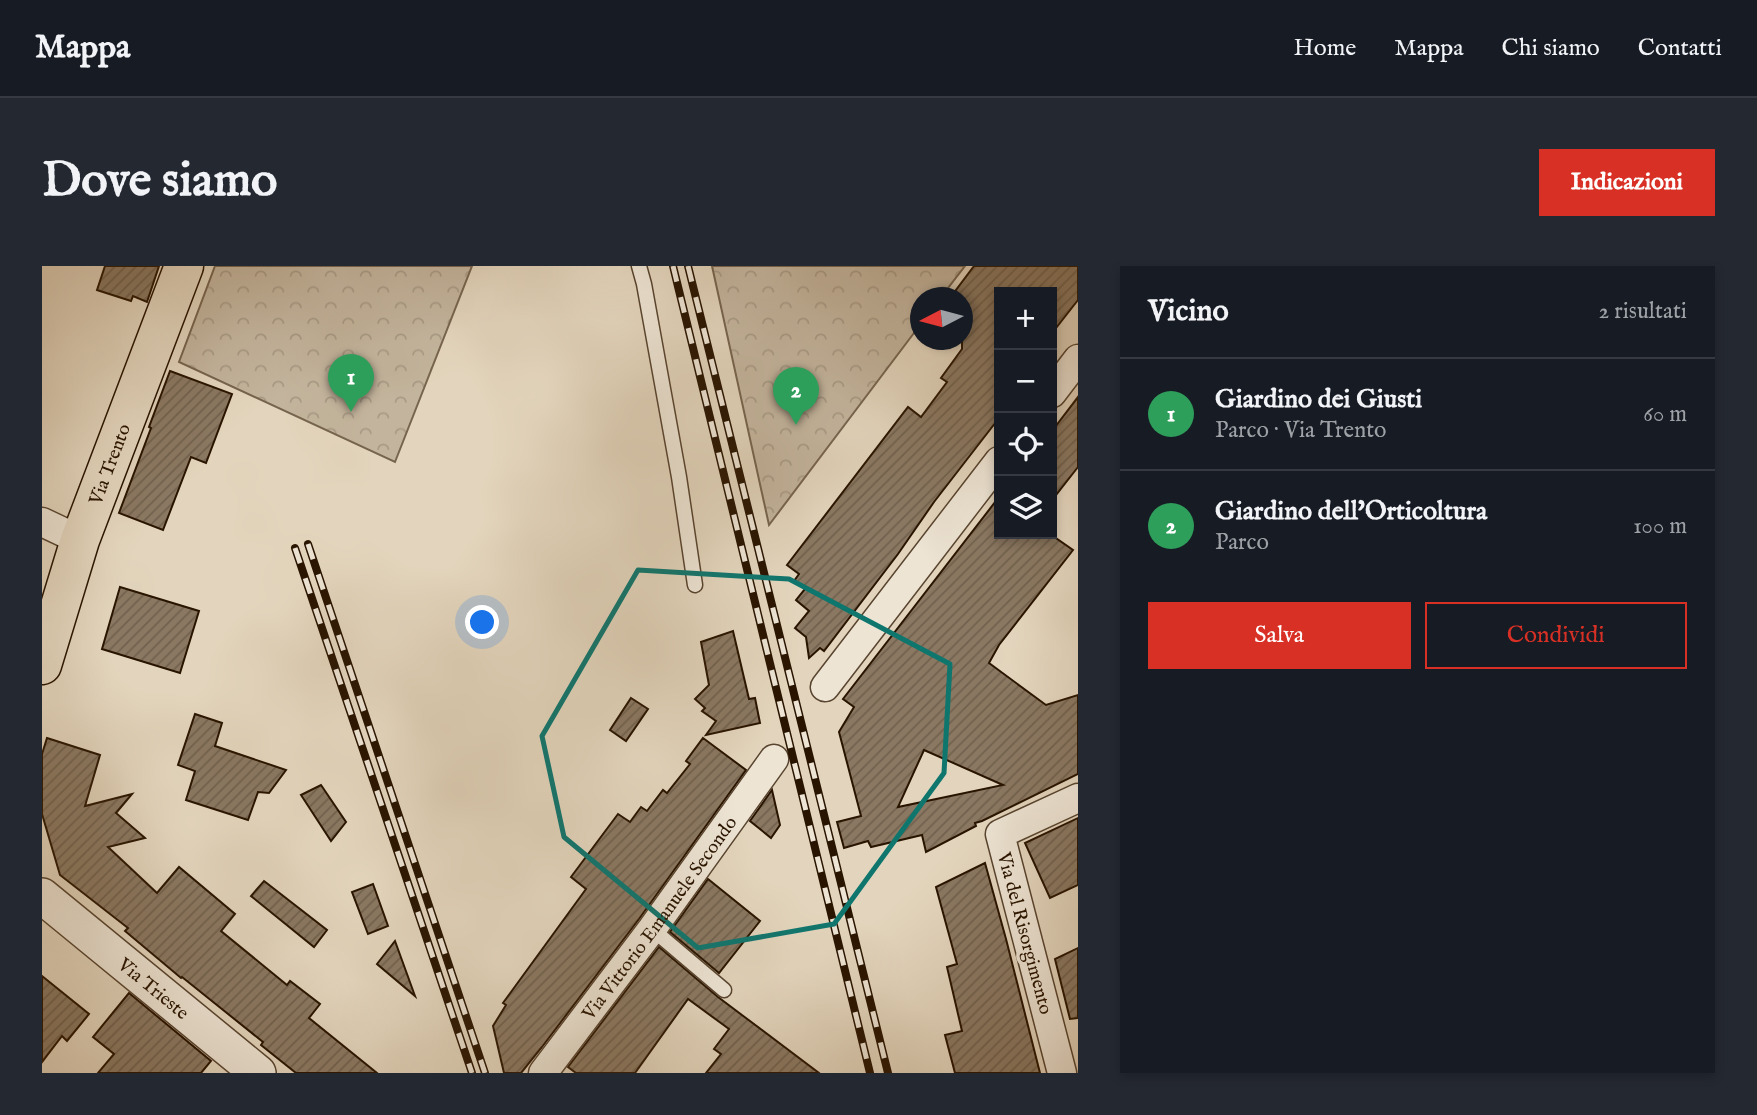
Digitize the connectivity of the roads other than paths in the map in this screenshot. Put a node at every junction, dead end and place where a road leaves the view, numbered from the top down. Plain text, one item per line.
1 (184, 266) edge
2 (639, 266) edge
3 (1078, 359) edge
4 (1057, 386) edge
5 (994, 467) edge
6 (42, 522) edge
7 (80, 540) junction
8 (695, 585) dead end
9 (42, 665) edge
10 (825, 687) dead end
11 (774, 759) dead end
12 (1078, 798) edge
13 (45, 893) edge
14 (652, 929) junction
15 (724, 990) dead end
16 (258, 1073) edge
17 (543, 1073) edge
18 (1062, 1073) edge

1 - 7 main road, Via Trento
2 - 8 lane
3 - 4 street
5 - 10 street
6 - 7 street
7 - 9 main road, Via Trento
11 - 14 street, Via Vittorio Emanuele Secondo
12 - 18 street, Via del Risorgimento
13 - 16 street, Via Trieste
14 - 15 lane
14 - 17 street, Via Vittorio Emanuele Secondo

